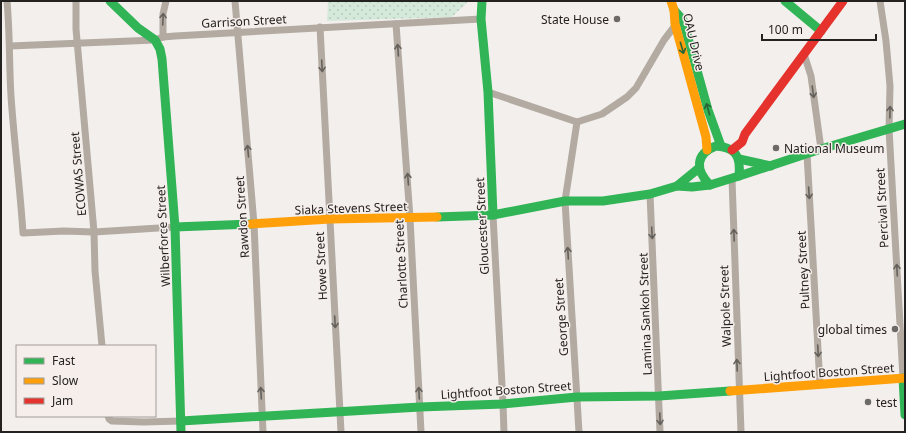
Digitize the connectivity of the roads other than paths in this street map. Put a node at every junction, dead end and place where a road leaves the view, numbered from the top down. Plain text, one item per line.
1 (7, 1) edge
2 (76, 1) edge
3 (110, 1) edge
4 (166, 1) edge
5 (235, 1) edge
6 (482, 1) edge
7 (671, 1) edge
8 (785, 1) edge
9 (843, 1) edge
10 (880, 1) edge
11 (481, 19) junction
12 (679, 22) junction
13 (396, 24) junction
14 (320, 27) junction
15 (821, 31) junction
16 (239, 32) junction
17 (159, 39) junction
18 (77, 44) junction
19 (10, 46) junction
20 (804, 54) junction
21 (488, 92) junction
22 (577, 122) junction
23 (905, 124) edge
24 (889, 129) junction
25 (722, 146) junction
26 (821, 149) junction
27 (707, 150) junction
28 (807, 154) junction
29 (736, 155) junction
30 (772, 166) junction
31 (699, 168) junction
32 (736, 177) junction
33 (710, 185) junction
34 (677, 186) junction
35 (650, 194) junction
36 (565, 201) junction
37 (493, 215) junction
38 (410, 218) junction
39 (330, 219) junction
40 (254, 224) junction
41 (175, 227) junction
42 (94, 232) junction
43 (102, 345) edge
44 (904, 378) edge
45 (820, 385) junction
46 (738, 390) junction
47 (659, 396) junction
48 (577, 397) junction
49 (503, 404) junction
50 (420, 407) junction
51 (339, 412) junction
52 (262, 415) junction
53 (905, 415) edge
54 (108, 418) edge
55 (181, 421) junction
56 (181, 432) edge
57 (263, 432) edge
58 (341, 432) edge
59 (421, 432) edge
60 (504, 432) edge
61 (579, 432) edge
62 (660, 432) edge
63 (740, 432) edge

1 - 19 street
2 - 18 street, ECOWAS Street
3 - 17 main road
17 -> 4 street
5 - 16 street, Rawdon Street
6 - 11 main road, Gloucester Street
7 - 12 main road, OAU Drive
8 - 15 main road
9 - 15 main road
24 -> 10 street, Percival Street
11 - 13 street, Garrison Street
11 - 21 main road, Gloucester Street
12 - 22 street
25 -> 12 main road, OAU Drive
12 -> 27 main road, OAU Drive
13 - 14 street, Garrison Street
38 -> 13 street, Charlotte Street
14 - 16 street, Garrison Street
14 -> 39 street, Howe Street
15 - 20 main road
16 - 17 street, Garrison Street
40 -> 16 street, Rawdon Street
17 - 18 street, Garrison Street
17 - 41 main road, Wilberforce Street
18 - 19 street, Garrison Street
18 - 42 street, ECOWAS Street
19 - 42 street, Siaka Stevens Street
20 -> 26 street
20 - 29 main road
21 - 22 street
21 - 37 main road, Gloucester Street
22 - 36 street, George Street
23 - 24 main road
24 - 26 main road
44 -> 24 street, Percival Street
25 - 27 main road
25 - 29 main road
26 - 28 main road
27 - 31 main road
28 - 30 main road
28 -> 45 street, Pultney Street
29 - 30 main road
29 - 32 main road
30 - 32 main road
31 - 33 main road
31 - 34 main road, Siaka Stevens Street
32 - 33 main road
46 -> 32 street, Walpole Street
33 - 34 main road, Siaka Stevens Street
34 - 35 main road, Siaka Stevens Street
35 - 36 main road, Siaka Stevens Street
35 -> 47 street, Lamina Sankoh Street
36 - 37 main road, Siaka Stevens Street
48 -> 36 street, George Street
37 - 38 main road, Siaka Stevens Street
37 - 49 street, Gloucester Street
38 - 39 main road, Siaka Stevens Street
50 -> 38 street, Charlotte Street
39 - 40 main road, Siaka Stevens Street
39 -> 51 street, Howe Street
40 - 41 main road, Siaka Stevens Street
52 -> 40 street, Rawdon Street
41 - 42 street, Siaka Stevens Street
41 - 55 main road, Wilberforce Street
42 - 43 street, ECOWAS Street
44 - 45 main road, Lightfoot Boston Street
44 - 53 main road, Percival Street
45 - 46 main road, Lightfoot Boston Street
46 - 47 main road, Lightfoot Boston Street
46 - 63 street, Walpole Street
47 - 48 main road, Lightfoot Boston Street
47 -> 62 street, Lamina Sankoh Street
48 - 49 main road, Lightfoot Boston Street
48 - 61 street, George Street
49 - 50 main road, Lightfoot Boston Street
49 - 60 street, Gloucester Street
50 - 51 main road, Lightfoot Boston Street
50 - 59 street, Charlotte Street
51 - 52 main road, Lightfoot Boston Street
51 - 58 street, Howe Street
52 - 55 main road, Lightfoot Boston Street
52 - 57 street, Rawdon Street
54 - 55 street, Lightfoot Boston Street
55 - 56 main road, Wilberforce Street

